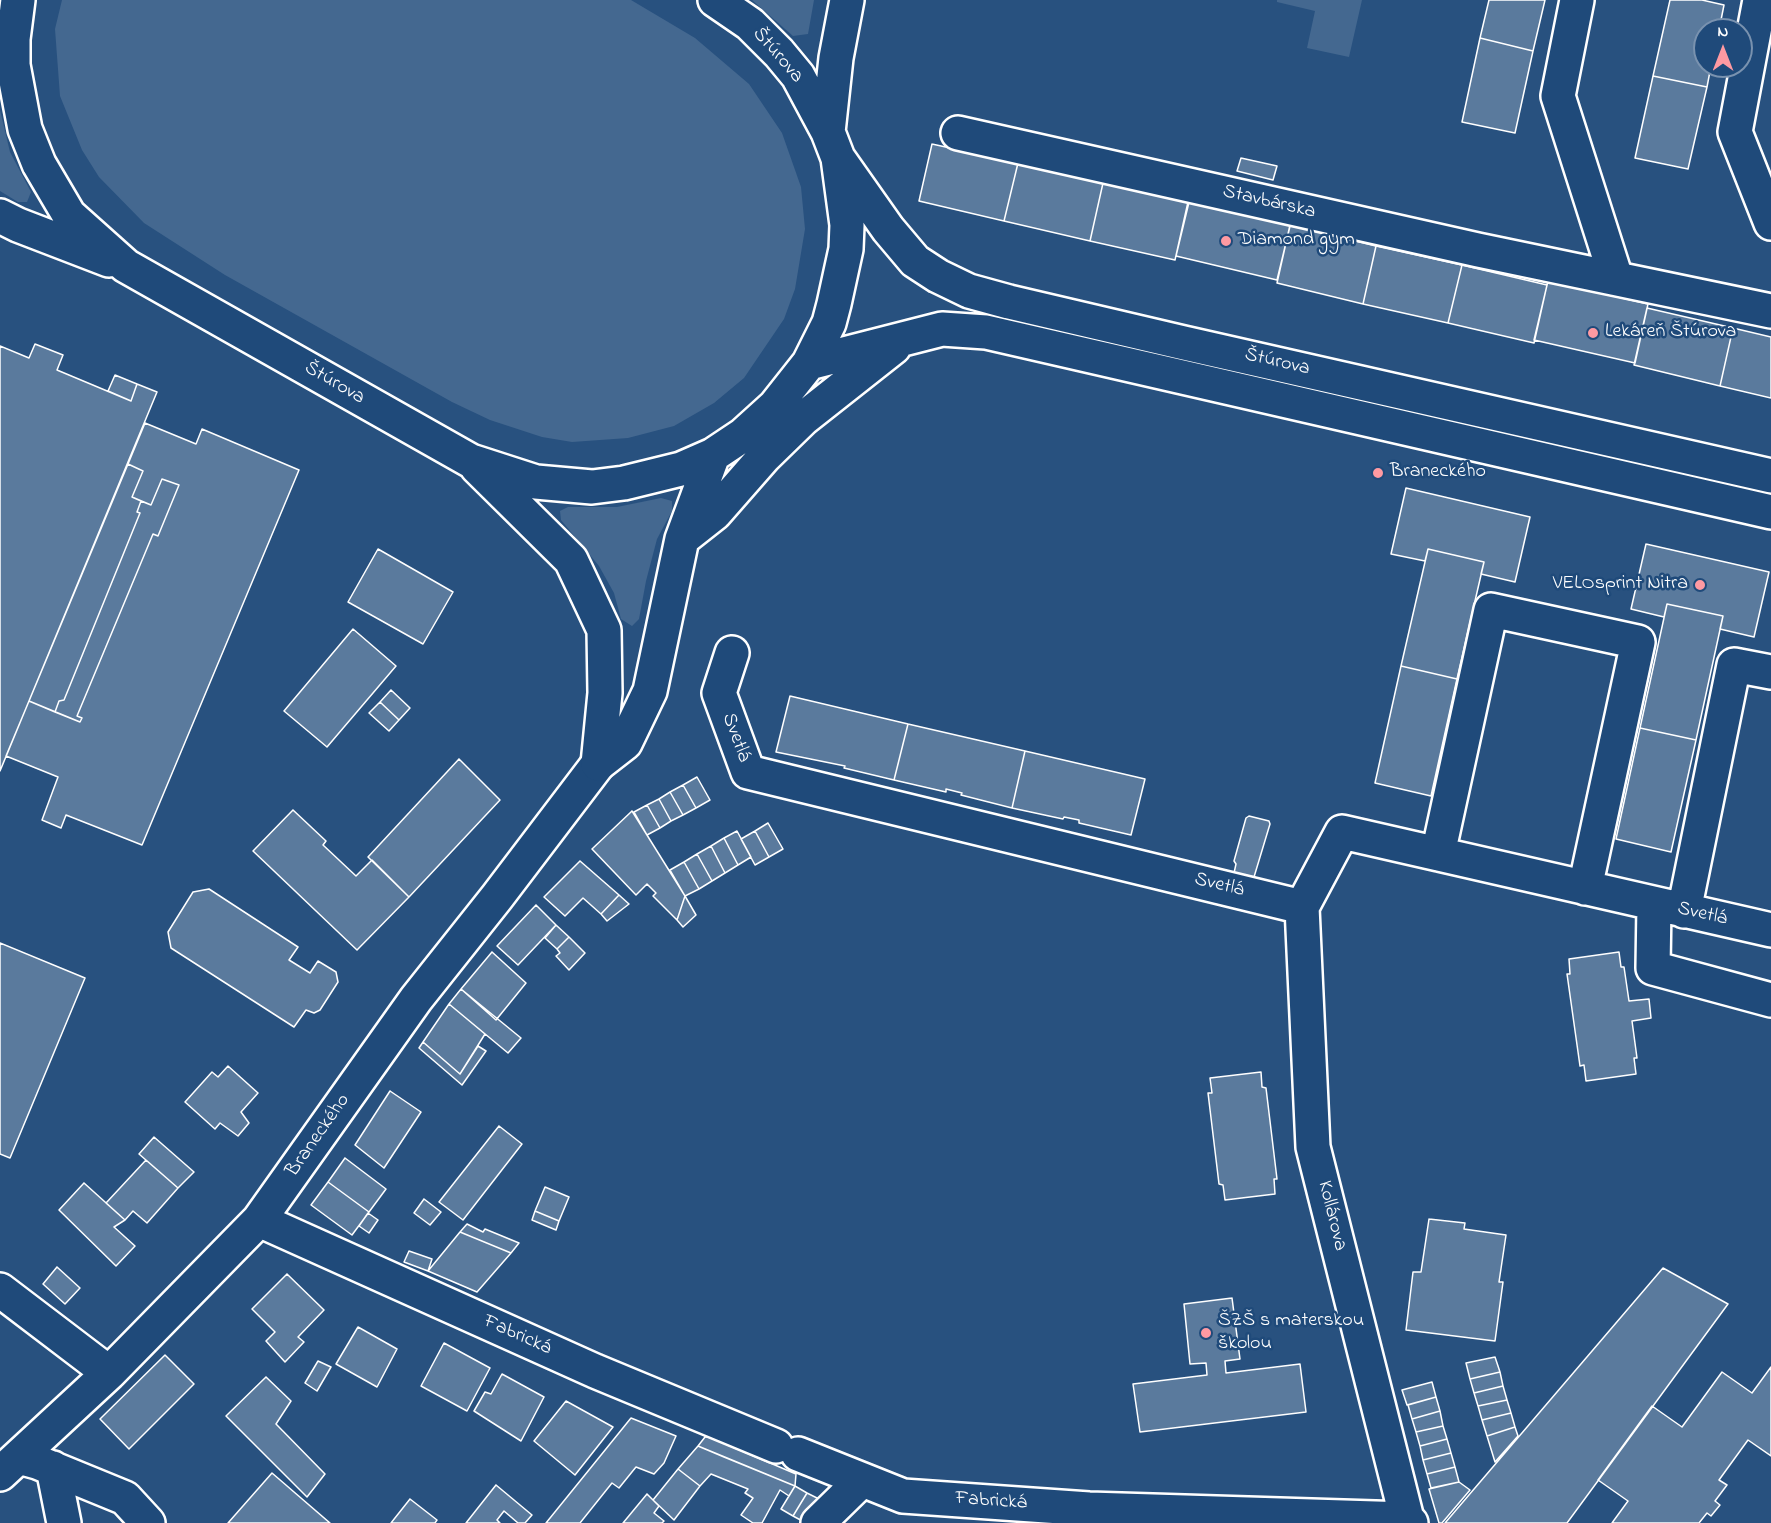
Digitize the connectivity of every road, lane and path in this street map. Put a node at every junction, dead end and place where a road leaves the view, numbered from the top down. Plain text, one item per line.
1 (18, 0) edge
2 (716, 0) edge
3 (847, 0) edge
4 (1577, 0) edge
5 (1760, 0) edge
6 (958, 133) dead end
7 (833, 145) junction
8 (0, 216) edge
9 (1771, 223) edge
10 (126, 266) junction
11 (1616, 278) junction
12 (1771, 311) edge
13 (902, 340) junction
14 (809, 363) junction
15 (713, 455) junction
16 (471, 462) junction
17 (1771, 476) edge
18 (1771, 512) edge
19 (682, 539) junction
20 (732, 653) dead end
21 (1771, 672) edge
22 (598, 764) junction
23 (1438, 854) junction
24 (1585, 888) junction
25 (1302, 907) junction
26 (1669, 907) junction
27 (1771, 930) edge
28 (1771, 1000) edge
29 (259, 1220) junction
30 (0, 1290) edge
31 (109, 1373) junction
32 (9, 1465) edge
33 (53, 1468) junction
34 (862, 1480) junction
35 (1031, 1514) edge
36 (1409, 1521) edge
37 (64, 1523) edge
38 (148, 1523) edge
39 (818, 1523) edge

1 - 10 street, Štúrova
2 - 7 street, Štúrova
3 - 7 street
4 - 11 street
5 - 9 street
6 - 11 street, Stavbárska
7 - 14 street, Štúrova
7 - 17 street, Štúrova
8 - 10 street
10 - 16 street, Štúrova
11 - 12 street, Stavbárska
13 - 14 street, Štúrova
13 - 18 street, Štúrova
13 - 19 street
14 - 15 street, Štúrova
15 - 16 street, Štúrova
15 - 19 street, Braneckého
16 - 22 street
19 - 22 street, Braneckého
20 - 25 street, Svetlá
21 - 26 street
22 - 29 street, Braneckého
23 - 24 street, Svetlá
23 - 24 street
23 - 25 street, Svetlá
24 - 26 street, Svetlá
25 - 36 street, Kollárova
26 - 27 street, Svetlá
26 - 28 street
29 - 31 street, Braneckého
29 - 34 street, Fabrická
30 - 31 street
31 - 32 street, Braneckého
32 - 33 street
33 - 37 street
33 - 38 street
34 - 35 street, Fabrická
34 - 39 street
35 - 36 street, Fabrická

